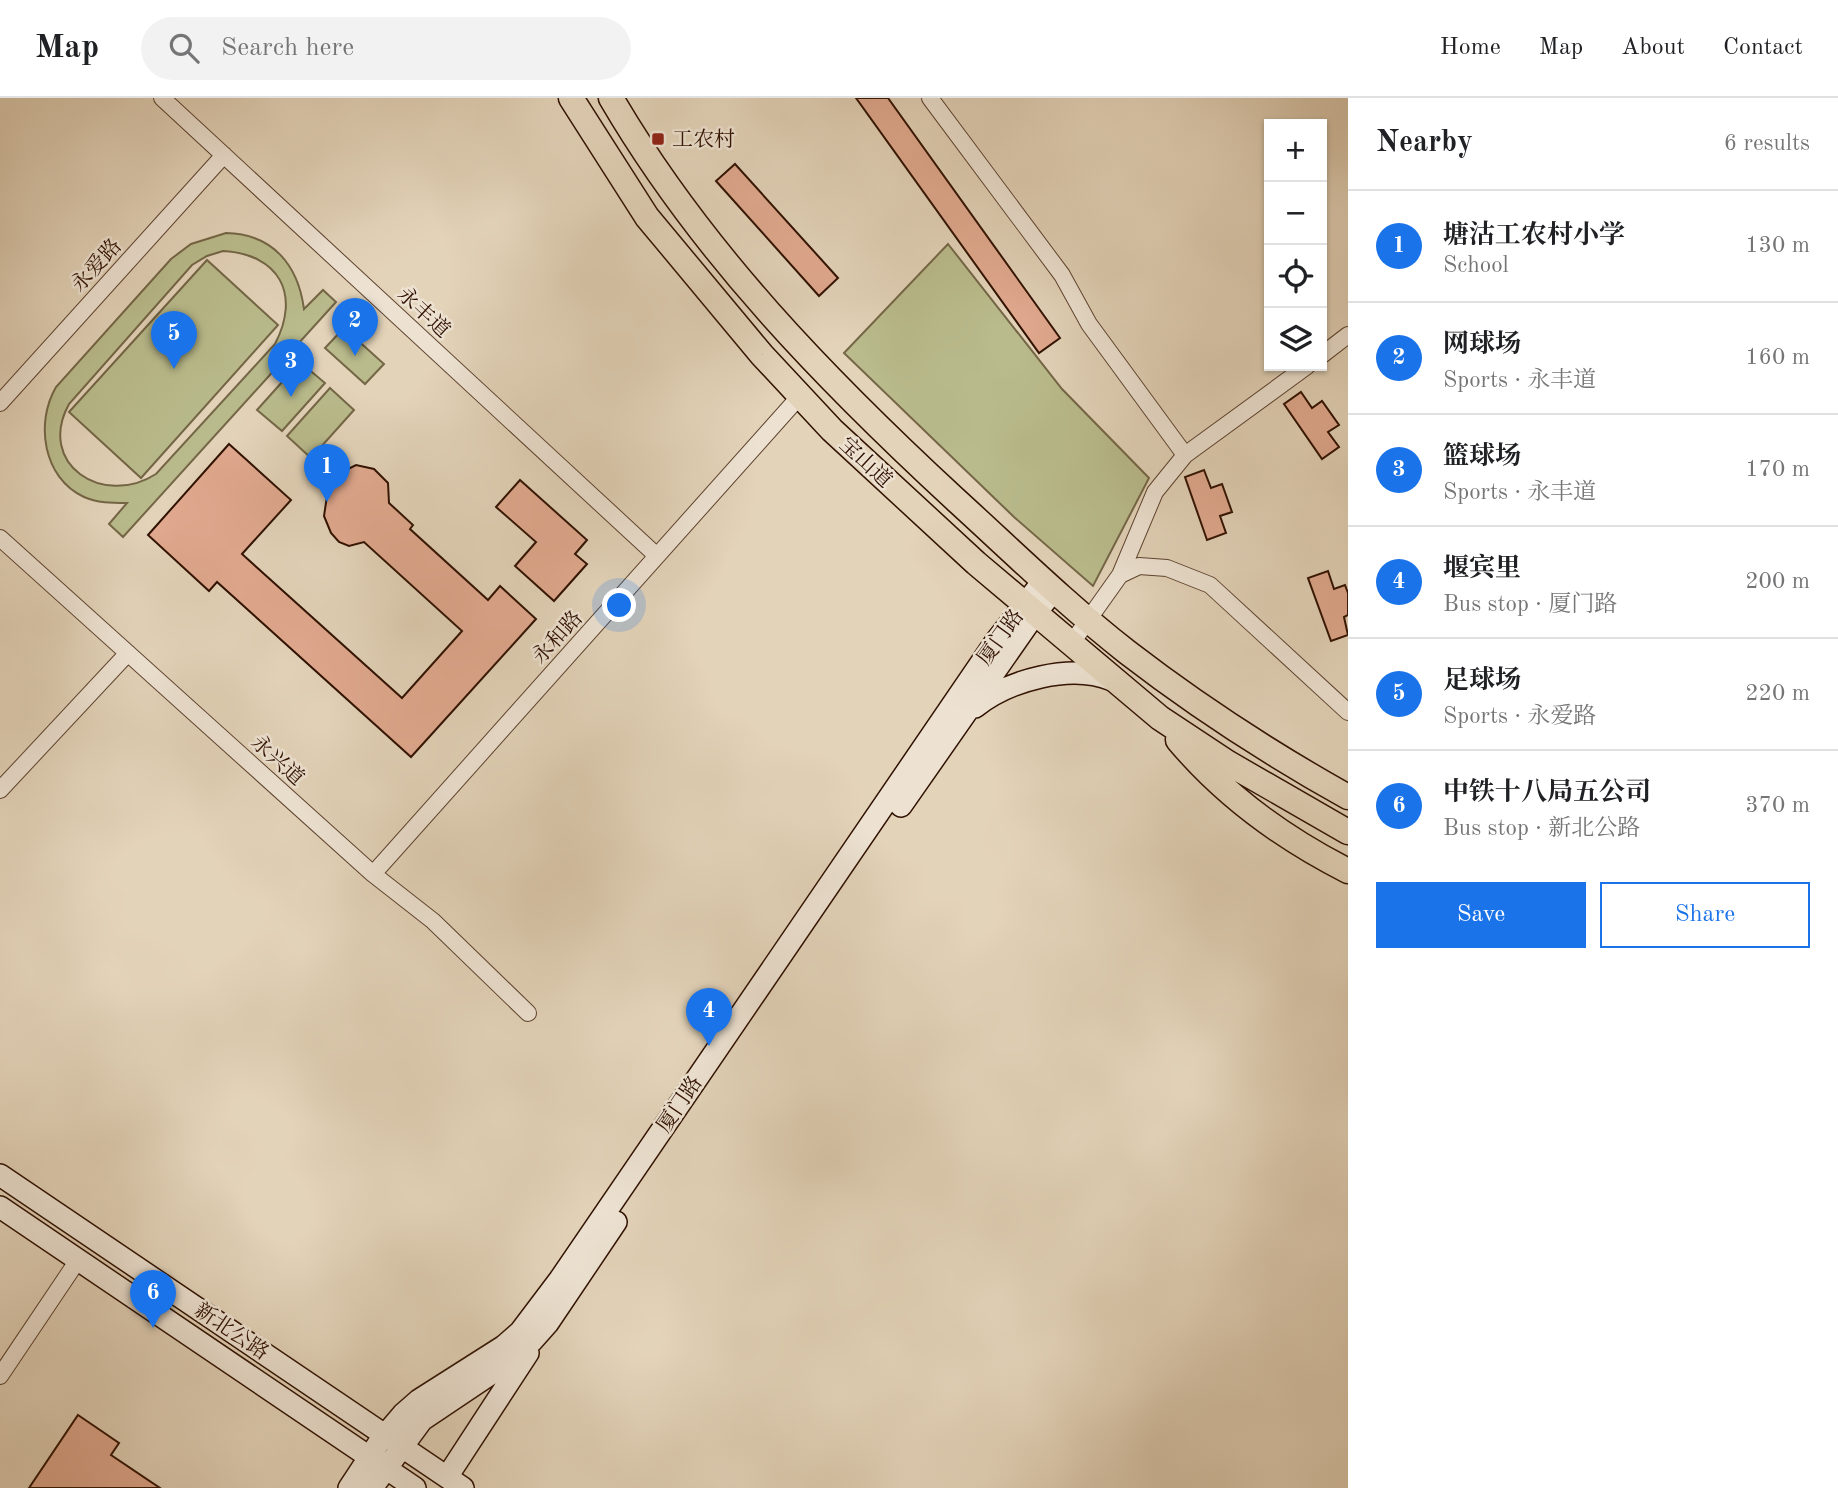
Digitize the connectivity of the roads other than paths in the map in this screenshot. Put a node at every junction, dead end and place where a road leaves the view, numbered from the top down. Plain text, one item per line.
1 (162, 98) edge
2 (571, 98) edge
3 (611, 98) edge
4 (930, 98) edge
5 (224, 155) junction
6 (1348, 335) edge
7 (1327, 351) edge
8 (1300, 371) edge
9 (799, 397) junction
10 (0, 403) edge
11 (1185, 455) junction
12 (0, 538) edge
13 (657, 556) junction
14 (1120, 575) junction
15 (1049, 585) junction
16 (1029, 609) junction
17 (1089, 620) junction
18 (1071, 644) junction
19 (128, 653) junction
20 (1113, 680) junction
21 (1348, 712) edge
22 (962, 718) junction
23 (1160, 718) junction
24 (0, 790) edge
25 (1348, 797) edge
26 (1348, 832) edge
27 (1348, 871) edge
28 (373, 874) junction
29 (528, 1013) dead end
30 (0, 1175) edge
31 (0, 1207) edge
32 (78, 1260) junction
33 (548, 1323) junction
34 (0, 1376) edge
35 (393, 1440) junction
36 (378, 1463) junction
37 (455, 1483) edge
38 (349, 1488) edge
39 (372, 1488) edge
40 (415, 1488) edge

1 - 5 street, 永丰道
2 - 9 main road, 宝山道
3 - 15 main road, 宝山道
4 - 11 street
5 - 10 street, 永爱路
5 - 13 street, 永丰道
6 - 7 street
8 - 11 street
9 - 13 street, 永和路
9 - 16 main road, 宝山道
11 - 14 street
12 - 19 street, 永兴道
13 - 28 street, 永和路
14 - 17 street
14 - 21 street
15 - 16 street, 厦门路
15 - 17 main road, 宝山道
16 - 18 main road, 宝山道
16 - 22 street, 厦门路
16 - 35 street, 厦门路
17 - 18 street
17 - 25 main road, 宝山道
18 - 20 main road, 宝山道
19 - 24 street
19 - 28 street, 永兴道
20 - 22 street
20 - 23 main road, 宝山道
22 - 33 street, 厦门路
23 - 26 main road, 宝山道
23 - 27 main road
28 - 29 street, 永兴道
30 - 35 street, 新北公路
31 - 32 street, 新北公路
32 - 34 street
32 - 36 street, 新北公路
33 - 35 street, 厦门路
33 - 37 street
35 - 36 street, 厦门路
35 - 37 street, 新北公路
36 - 38 street, 厦门路
36 - 39 street, 厦门路
36 - 40 street, 新北公路

